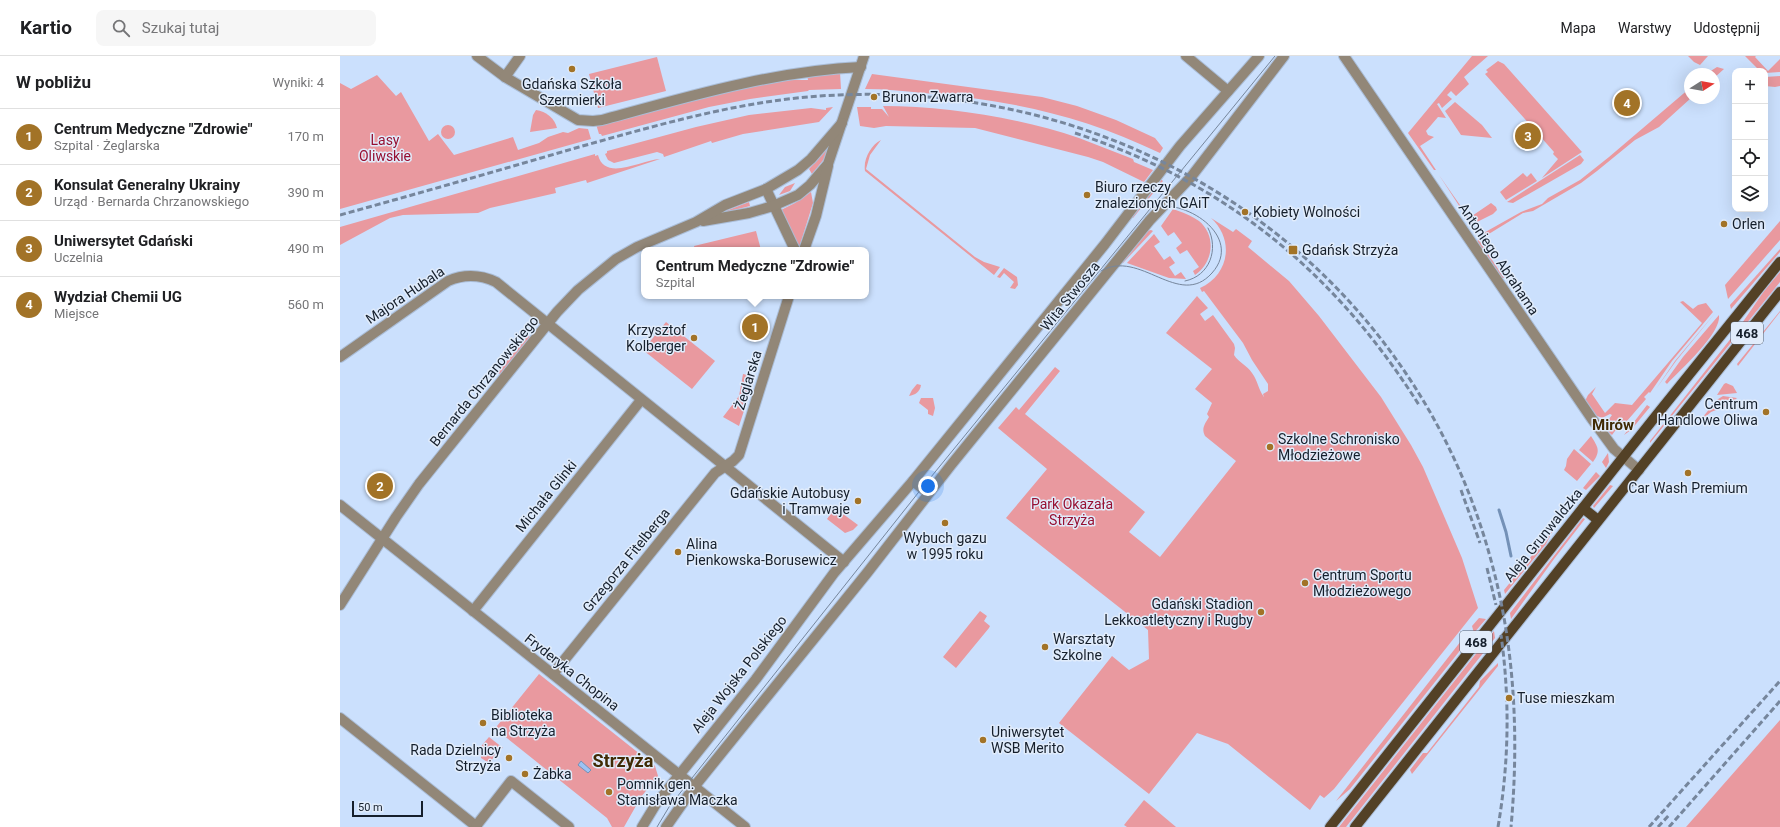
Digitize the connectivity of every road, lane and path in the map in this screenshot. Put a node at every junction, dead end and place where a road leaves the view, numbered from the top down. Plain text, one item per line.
1 (477, 56) edge
2 (520, 56) edge
3 (864, 56) edge
4 (1186, 56) edge
5 (1259, 56) edge
6 (1284, 56) edge
7 (1344, 56) edge
8 (861, 67) junction
9 (505, 76) junction
10 (1228, 91) junction
11 (842, 123) junction
12 (828, 164) junction
13 (798, 170) junction
14 (810, 185) junction
15 (766, 189) junction
16 (820, 197) junction
17 (773, 206) junction
18 (696, 222) junction
19 (794, 247) edge
20 (805, 247) edge
21 (1780, 262) edge
22 (1780, 292) edge
23 (788, 299) edge
24 (548, 324) junction
25 (340, 357) edge
26 (641, 400) junction
27 (1623, 458) junction
28 (724, 466) junction
29 (1639, 470) junction
30 (913, 481) junction
31 (928, 493) junction
32 (340, 505) edge
33 (1583, 508) junction
34 (1598, 520) junction
35 (382, 538) junction
36 (862, 541) joint
37 (844, 562) junction
38 (340, 605) edge
39 (473, 611) junction
40 (553, 674) junction
41 (340, 718) edge
42 (679, 774) junction
43 (694, 787) junction
44 (476, 826) edge
45 (569, 827) edge
46 (642, 827) edge
47 (666, 827) edge
48 (745, 827) edge
49 (1330, 827) edge
50 (1355, 827) edge

1 - 9 street
2 - 9 street
3 - 8 street
4 - 10 street
5 - 10 street, Wita Stwosza
6 - 31 street, Wita Stwosza
7 - 27 street, Antoniego Abrahama
8 - 9 street
8 - 11 street
10 - 30 street, Wita Stwosza
11 - 12 street, Bernarda Chrzanowskiego
11 - 13 street, Bernarda Chrzanowskiego
12 - 14 street, Bernarda Chrzanowskiego
12 - 16 street
13 - 14 street
13 - 15 street, Bernarda Chrzanowskiego
14 - 16 street
14 - 17 street, Bernarda Chrzanowskiego
15 - 17 street
15 - 18 street, Bernarda Chrzanowskiego
16 - 20 street
17 - 18 street, Bernarda Chrzanowskiego
17 - 19 street
18 - 24 street, Bernarda Chrzanowskiego
21 - 27 main road, Aleja Grunwaldzka / 468
22 - 29 main road, 468
23 - 28 street, Żeglarska
24 - 25 street, Majora Hubala
24 - 26 street, Majora Hubala
24 - 35 street, Bernarda Chrzanowskiego
26 - 28 street, Majora Hubala
26 - 39 street, Michała Glinki
27 - 29 street, Antoniego Abrahama
27 - 33 main road, Aleja Grunwaldzka / 468
28 - 37 street, Majora Hubala
28 - 40 street, Grzegorza Fitelberga
29 - 34 main road, 468
30 - 31 street
30 - 36 street, Wita Stwosza
31 - 43 street, Wita Stwosza
32 - 35 street, Fryderyka Chopina
33 - 34 main road
33 - 49 main road, Aleja Grunwaldzka / 468
34 - 50 main road, 468
35 - 38 street, Bernarda Chrzanowskiego
35 - 39 street, Fryderyka Chopina
36 - 37 street, Aleja Wojska Polskiego
37 - 42 street, Aleja Wojska Polskiego
39 - 40 street, Fryderyka Chopina
40 - 42 street, Fryderyka Chopina
41 - 44 street
42 - 43 street, Fryderyka Chopina
42 - 46 street, Aleja Wojska Polskiego
43 - 47 street
43 - 48 street, Fryderyka Chopina
44 - 45 street

